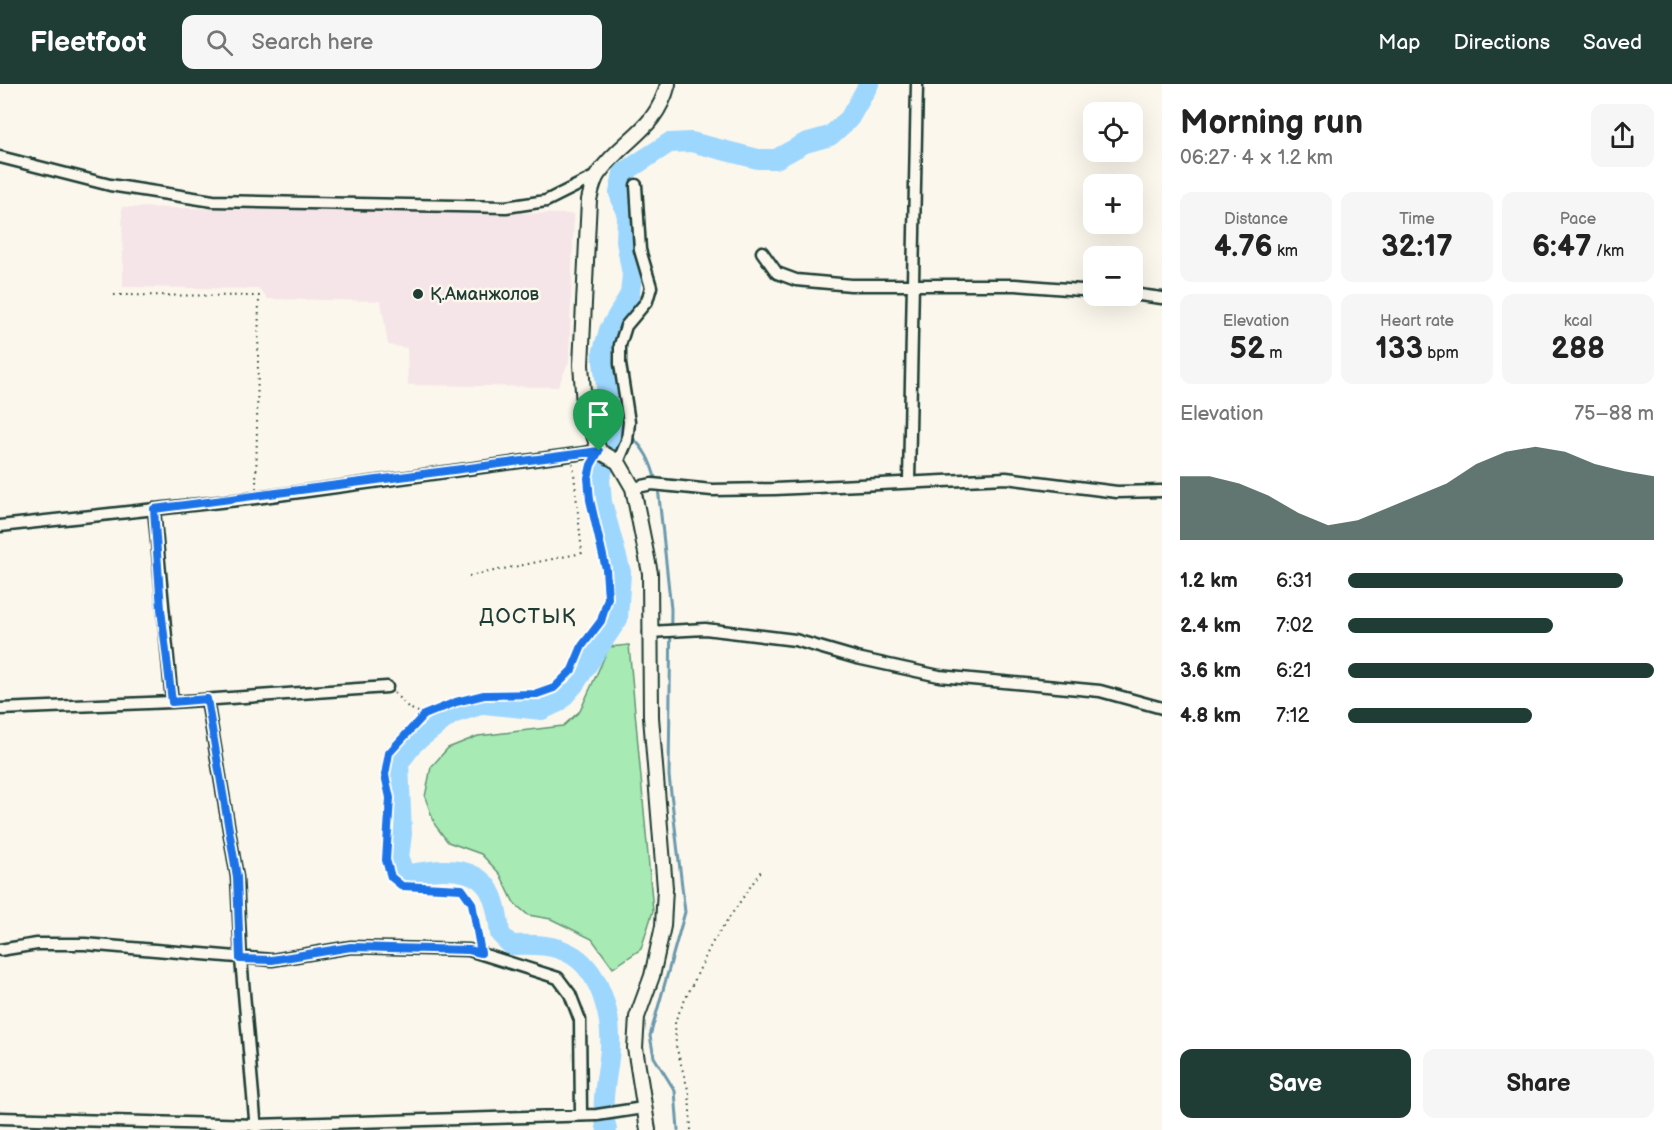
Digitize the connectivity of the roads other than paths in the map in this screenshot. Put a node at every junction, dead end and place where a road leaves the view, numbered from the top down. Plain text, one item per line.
1 (668, 84) edge
2 (917, 84) edge
3 (0, 157) edge
4 (596, 176) junction
5 (636, 185) dead end
6 (762, 252) dead end
7 (913, 285) junction
8 (1083, 290) edge
9 (1143, 295) edge
10 (1162, 298) edge
11 (599, 451) junction
12 (618, 462) junction
13 (909, 481) junction
14 (633, 488) junction
15 (1162, 491) edge
16 (154, 509) junction
17 (0, 526) edge
18 (649, 632) junction
19 (387, 687) road end
20 (207, 699) junction
21 (172, 702) junction
22 (1162, 708) edge
23 (0, 709) edge
24 (0, 950) edge
25 (240, 959) junction
26 (643, 1108) junction
27 (580, 1115) junction
28 (0, 1118) edge
29 (256, 1128) edge
30 (648, 1130) edge

1 - 4 main road
2 - 7 street
3 - 4 street
4 - 11 main road
5 - 12 street
6 - 7 street
7 - 8 street
7 - 13 street
9 - 10 street
11 - 12 main road
11 - 16 street
12 - 14 main road
13 - 14 street
13 - 15 street
14 - 18 main road
16 - 17 street
16 - 21 street
18 - 22 street
18 - 26 main road
19 - 20 street
20 - 21 street
20 - 25 street
21 - 23 street
24 - 25 street
25 - 27 street
25 - 29 street
26 - 27 street
26 - 30 main road
27 - 29 street
28 - 29 street

